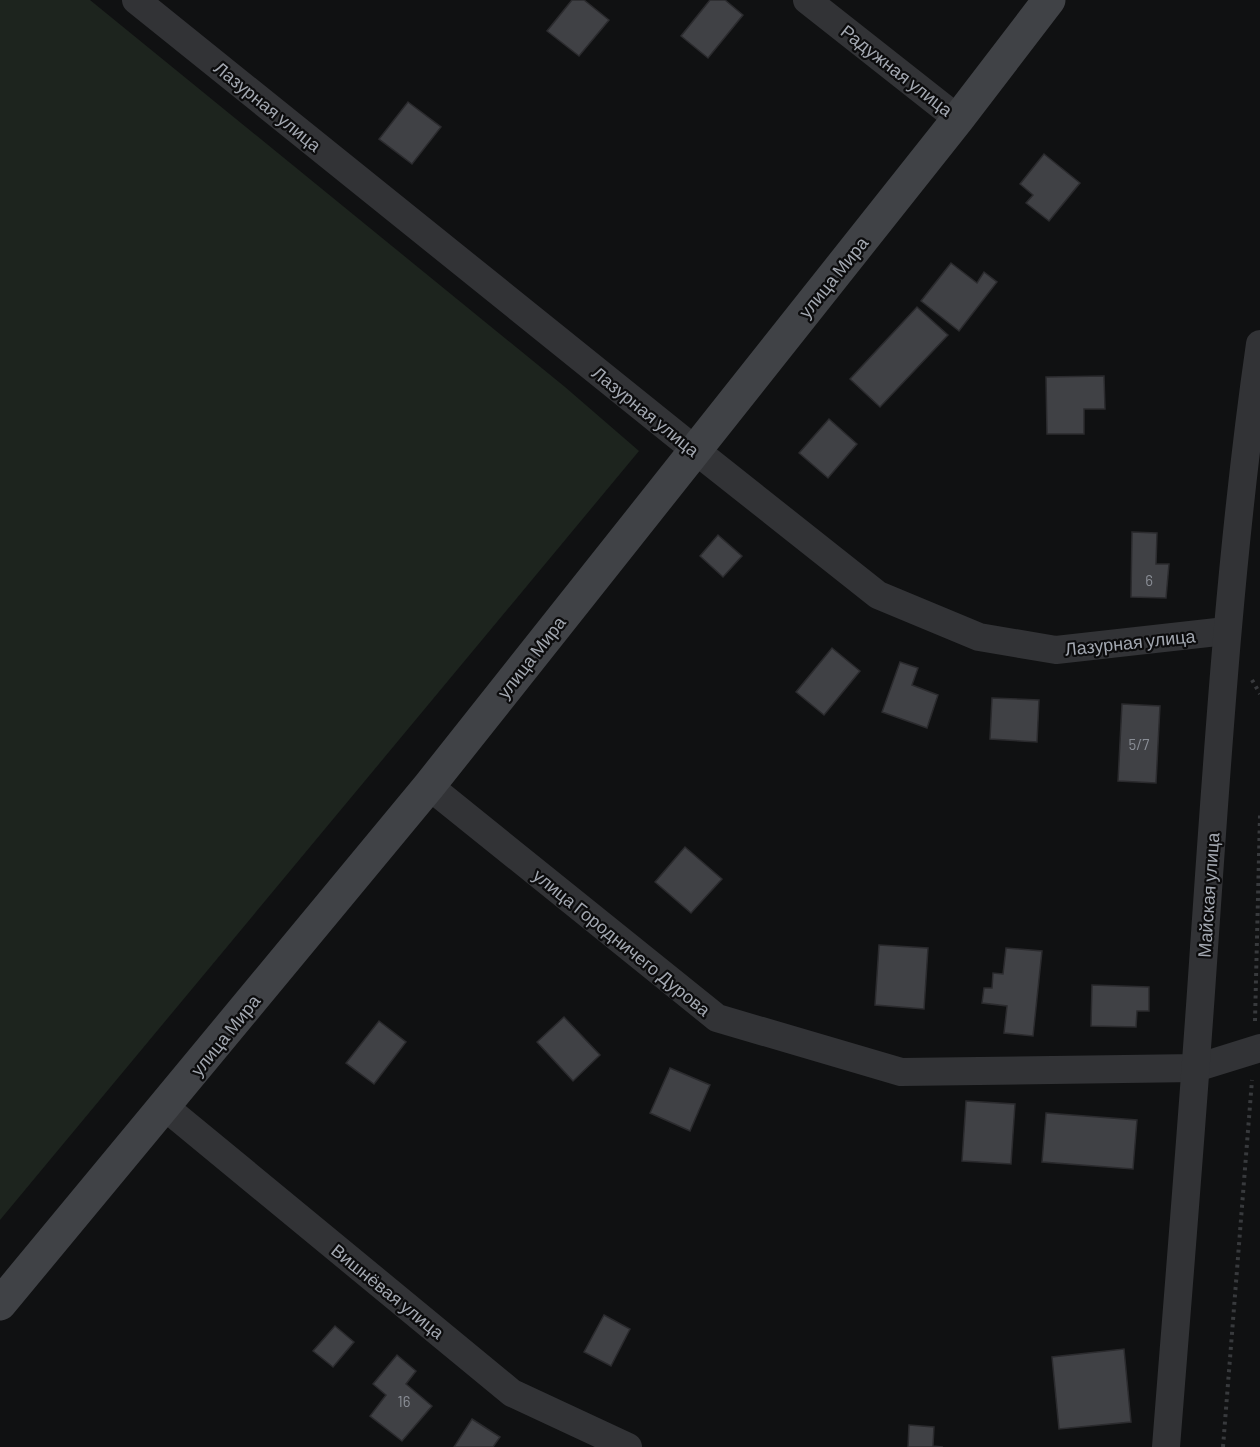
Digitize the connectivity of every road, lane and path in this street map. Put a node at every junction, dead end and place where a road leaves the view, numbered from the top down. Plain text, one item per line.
1 (136, 0) edge
2 (807, 0) edge
3 (1049, 0) edge
4 (958, 119) junction
5 (1260, 344) edge
6 (695, 450) junction
7 (1226, 632) junction
8 (429, 786) junction
9 (1260, 815) edge
10 (1257, 1049) edge
11 (1196, 1068) junction
12 (165, 1107) junction
13 (0, 1304) edge
14 (628, 1447) edge
15 (1166, 1447) edge
16 (1223, 1447) edge

1 - 6 street, Лазурная улица
2 - 4 street, Радужная улица
3 - 4 main road, улица Мира
4 - 6 main road, улица Мира
5 - 7 street, Майская улица
6 - 7 street, Лазурная улица
6 - 8 main road, улица Мира
7 - 11 street, Майская улица
8 - 11 street, улица Городничего Дурова
8 - 12 main road, улица Мира
9 - 10 path
10 - 11 street, улица Городничего Дурова
10 - 16 path
11 - 15 street, Майская улица
12 - 13 main road, улица Мира
12 - 14 street, Вишнёвая улица

